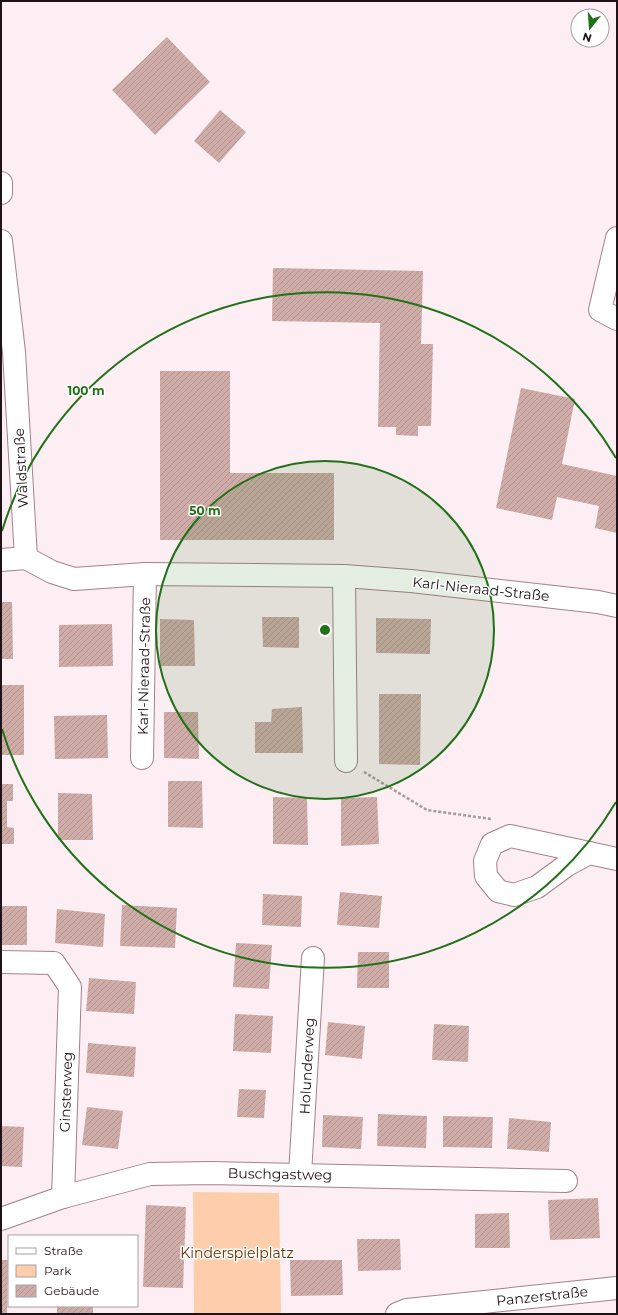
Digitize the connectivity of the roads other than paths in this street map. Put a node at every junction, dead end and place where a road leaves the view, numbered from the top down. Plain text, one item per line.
1 (1, 183) edge
2 (1, 193) edge
3 (617, 238) edge
4 (1, 241) edge
5 (617, 319) edge
6 (8, 353) edge
7 (26, 558) junction
8 (1, 560) edge
9 (145, 574) junction
10 (344, 576) junction
11 (617, 606) edge
12 (142, 758) dead end
13 (346, 761) road end
14 (589, 854) junction
15 (617, 860) edge
16 (313, 958) dead end
17 (1, 962) edge
18 (300, 1174) junction
19 (566, 1181) dead end
20 (63, 1197) junction
21 (1, 1219) edge
22 (617, 1288) edge
23 (396, 1314) edge

1 - 2 street
3 - 5 street
4 - 6 street, Waldstraße
6 - 7 street, Waldstraße
7 - 8 street
7 - 9 street, Karl-Nieraad-Straße
9 - 10 street, Karl-Nieraad-Straße
9 - 12 street, Karl-Nieraad-Straße
10 - 11 street, Karl-Nieraad-Straße
10 - 13 street
14 - 14 street
14 - 15 street
16 - 18 street, Holunderweg
17 - 20 street, Ginsterweg
18 - 19 street, Buschgastweg
18 - 20 street, Buschgastweg
20 - 21 street, Buschgastweg
22 - 23 street, Panzerstraße

